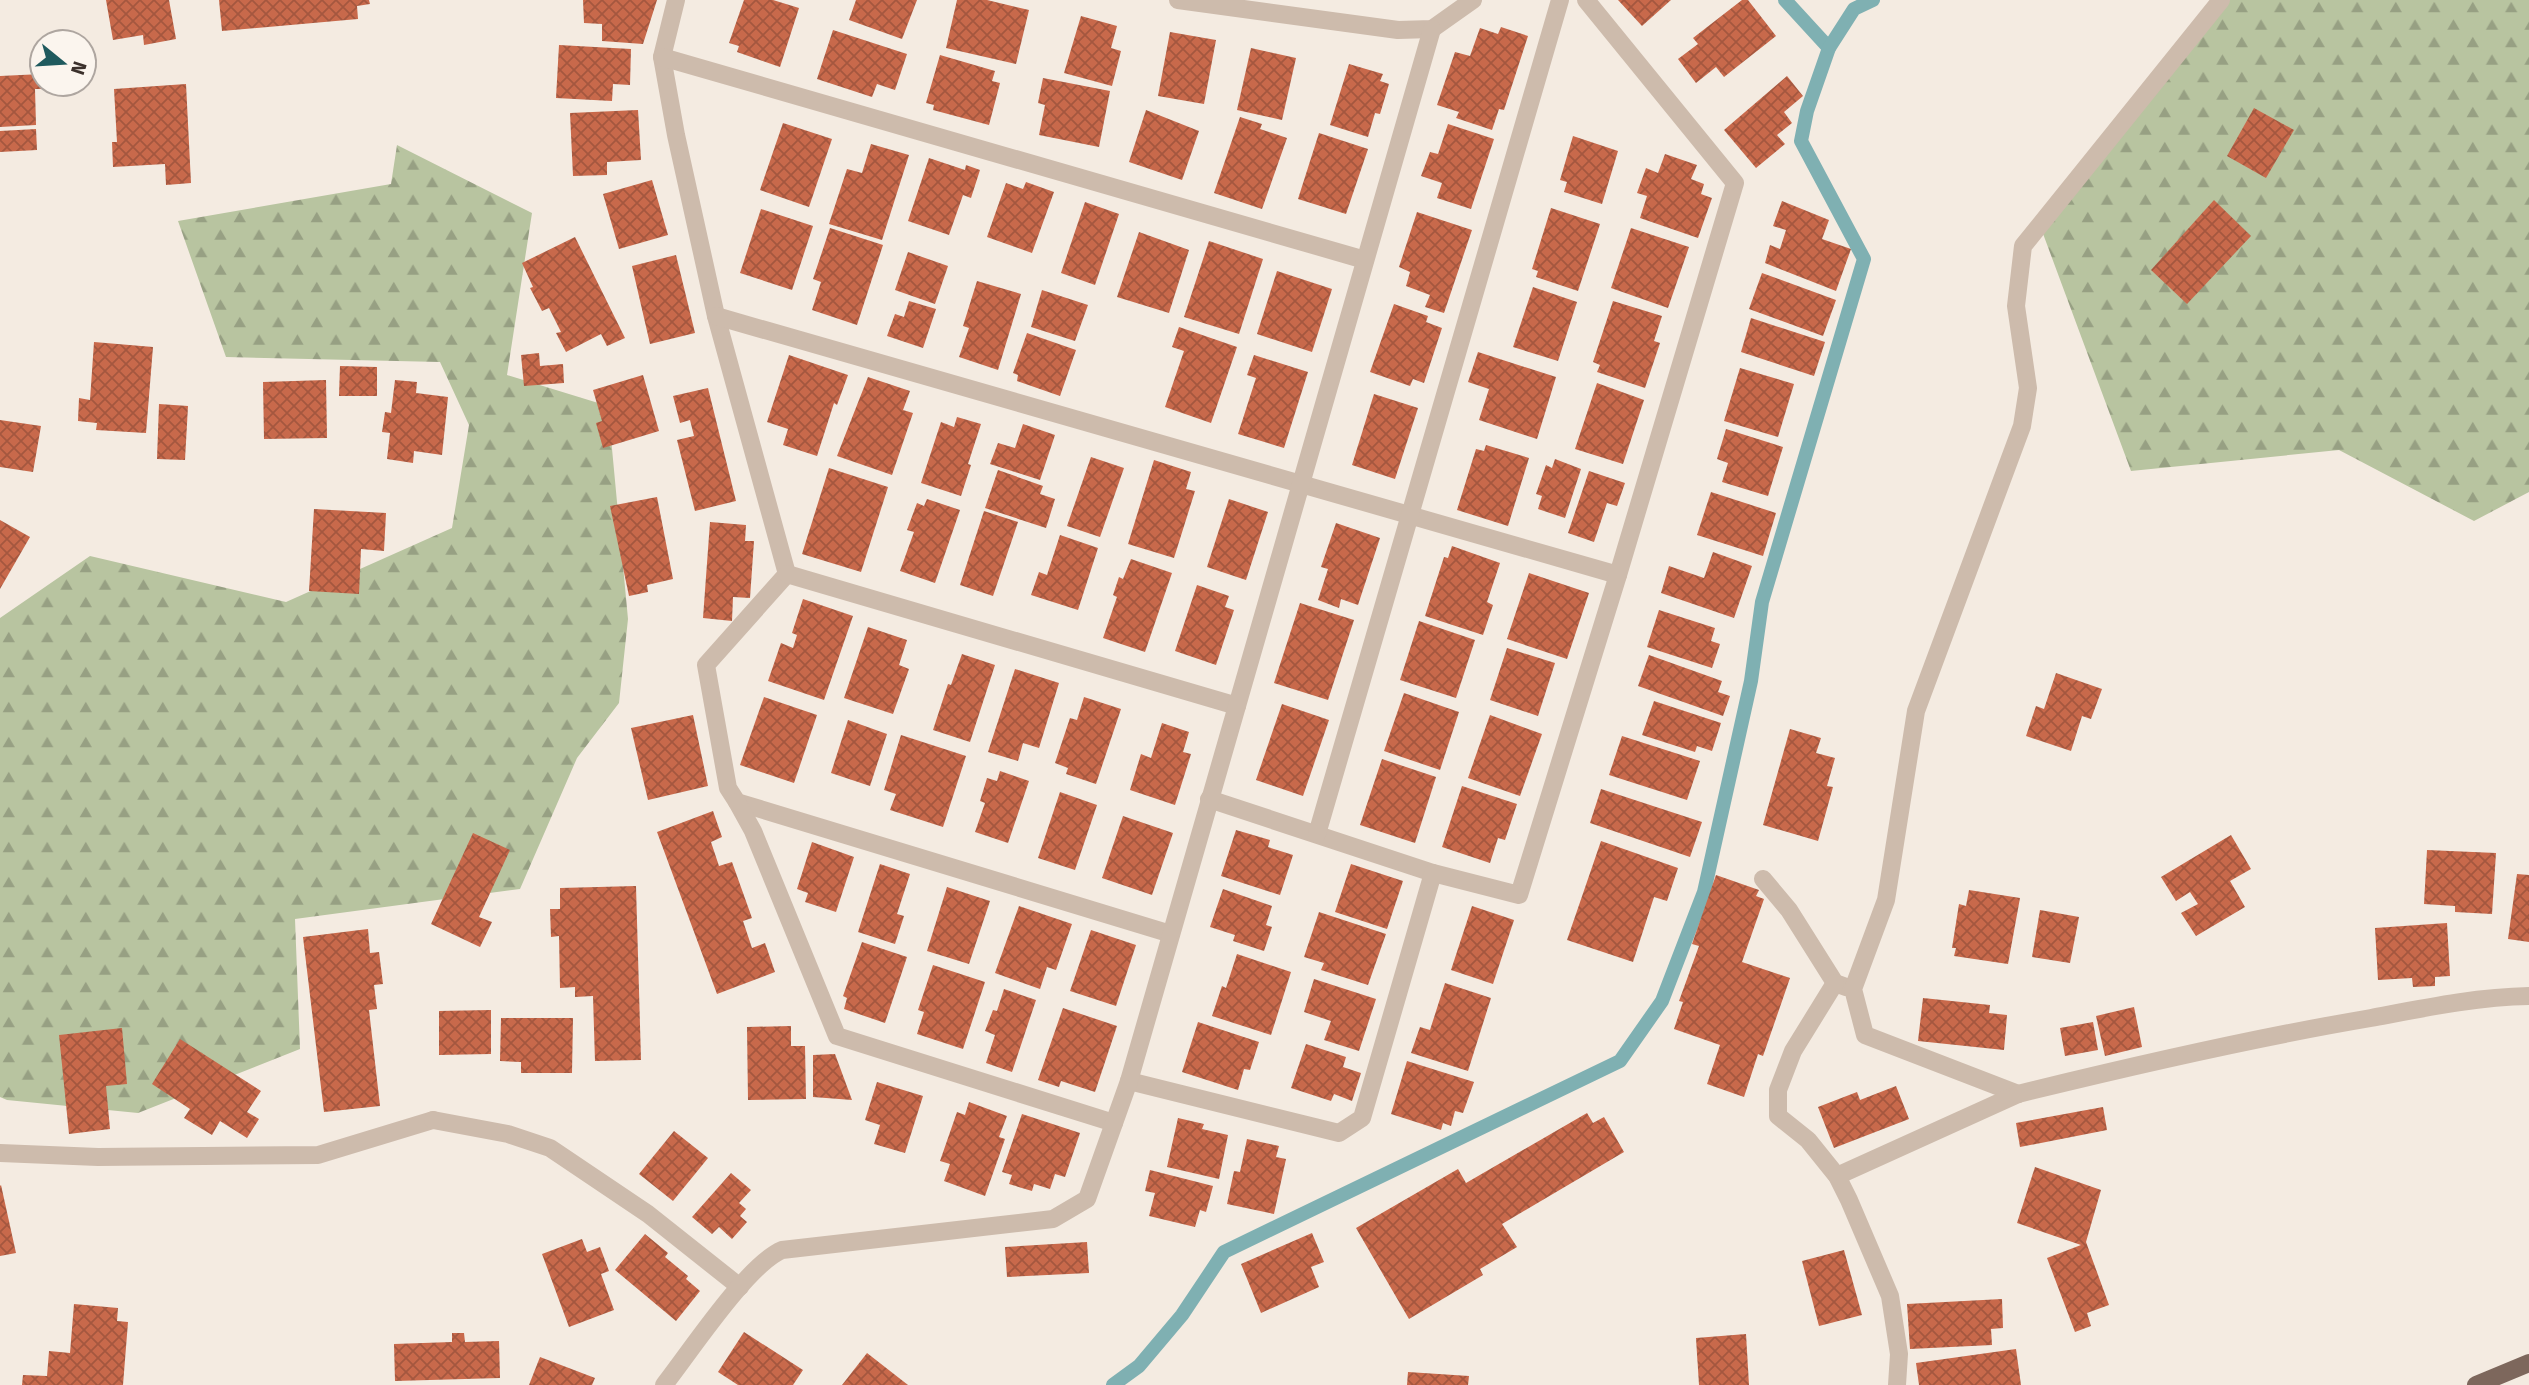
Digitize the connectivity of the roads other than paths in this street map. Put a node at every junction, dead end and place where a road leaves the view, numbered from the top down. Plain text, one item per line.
1 (676, 0) edge
2 (1178, 0) edge
3 (1473, 0) edge
4 (1560, 0) edge
5 (1586, 0) edge
6 (2221, 0) edge
7 (1432, 29) junction
8 (662, 57) junction
9 (1365, 260) junction
10 (716, 316) junction
11 (1301, 482) junction
12 (1410, 516) junction
13 (788, 574) junction
14 (1618, 575) junction
15 (1237, 706) junction
16 (1209, 799) junction
17 (737, 802) junction
18 (1317, 834) junction
19 (1433, 873) junction
20 (1763, 879) dead end
21 (1171, 934) junction
22 (1835, 984) junction
23 (1853, 989) junction
24 (2529, 996) edge
25 (1129, 1081) junction
26 (2018, 1094) junction
27 (1114, 1123) junction
28 (0, 1153) edge
29 (1837, 1176) junction
30 (740, 1286) junction
31 (2529, 1363) edge
32 (664, 1385) edge
33 (1897, 1385) edge
34 (2476, 1385) edge

1 - 8 street
2 - 7 street
3 - 7 street
4 - 12 street
5 - 14 street
6 - 23 street
7 - 9 street
8 - 9 street
8 - 10 street
9 - 11 street
10 - 11 street
10 - 13 street
11 - 12 street
11 - 15 street
12 - 14 street
12 - 18 street
13 - 15 street
13 - 17 street
14 - 19 street
15 - 16 street
16 - 18 street
16 - 21 street
17 - 21 street
17 - 27 street
18 - 19 street
19 - 25 street
20 - 22 street
21 - 25 street
22 - 23 street
22 - 29 street
23 - 26 street
24 - 26 street
25 - 27 street
26 - 29 street
27 - 30 street
28 - 30 street
29 - 33 street
30 - 32 street
31 - 34 main road

